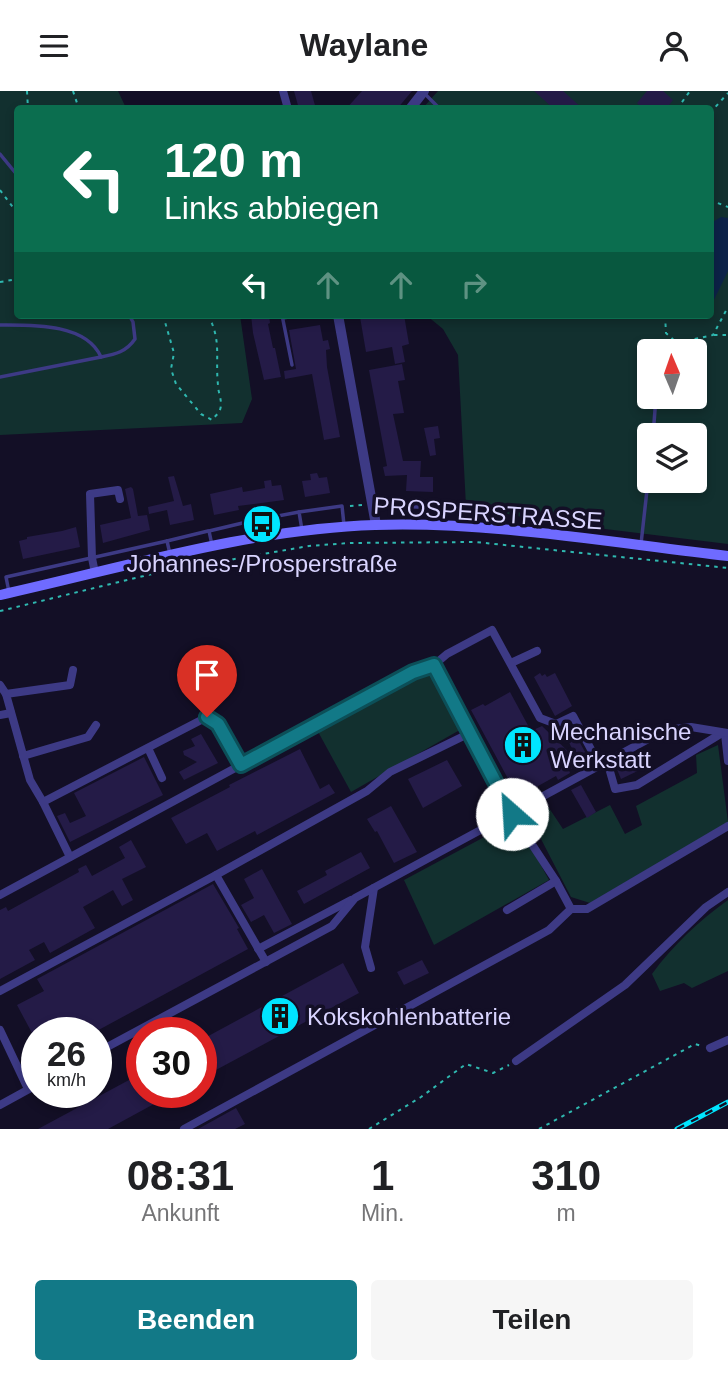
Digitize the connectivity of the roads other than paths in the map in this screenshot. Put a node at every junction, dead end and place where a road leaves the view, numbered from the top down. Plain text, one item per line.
1 (424, 92) edge
2 (436, 105) edge
3 (0, 154) edge
4 (14, 171) edge
5 (131, 319) edge
6 (283, 319) edge
7 (339, 319) edge
8 (0, 325) edge
9 (101, 357) junction
10 (292, 365) dead end
11 (0, 377) edge
12 (646, 493) edge
13 (120, 499) dead end
14 (395, 506) dead end
15 (299, 512) junction
16 (251, 521) junction
17 (376, 525) junction
18 (345, 527) junction
19 (441, 527) junction
20 (209, 531) junction
21 (302, 531) junction
22 (254, 538) junction
23 (167, 541) junction
24 (640, 546) junction
25 (212, 547) junction
26 (171, 556) junction
27 (728, 556) edge
28 (92, 558) junction
29 (96, 573) junction
30 (5, 594) edge
31 (537, 651) dead end
32 (511, 663) junction
33 (434, 665) junction
34 (73, 670) dead end
35 (0, 685) edge
36 (6, 694) junction
37 (11, 713) junction
38 (0, 715) edge
39 (96, 725) dead end
40 (470, 733) junction
41 (725, 733) edge
42 (148, 748) junction
43 (23, 756) junction
44 (728, 761) edge
45 (604, 763) junction
46 (241, 765) junction
47 (162, 778) dead end
48 (43, 802) junction
49 (512, 814) junction
50 (728, 826) edge
51 (70, 857) junction
52 (215, 875) junction
53 (556, 881) junction
54 (374, 888) junction
55 (728, 892) edge
56 (0, 895) edge
57 (355, 898) junction
58 (507, 909) dead end
59 (570, 909) junction
60 (258, 949) junction
61 (266, 962) junction
62 (371, 968) dead end
63 (0, 991) edge
64 (0, 1030) edge
65 (728, 1040) edge
66 (112, 1044) edge
67 (710, 1048) road end
68 (516, 1061) road end
69 (21, 1074) edge
70 (21, 1093) edge
71 (0, 1105) edge
72 (184, 1129) edge

1 - 2 lane
3 - 4 lane
5 - 9 lane
6 - 10 lane
7 - 17 street
8 - 9 lane
9 - 11 lane
12 - 24 lane
13 - 28 street
14 - 19 lane
15 - 16 lane
15 - 18 lane
15 - 21 lane
16 - 20 lane
16 - 22 lane
17 - 18 main road, PROSPERSTRASSE
17 - 19 main road, PROSPERSTRASSE
18 - 21 main road, PROSPERSTRASSE
19 - 24 main road, PROSPERSTRASSE
20 - 23 lane
20 - 25 lane
21 - 22 main road, PROSPERSTRASSE
22 - 25 main road, PROSPERSTRASSE
23 - 26 lane
23 - 28 lane
24 - 27 main road, PROSPERSTRASSE
25 - 26 main road, PROSPERSTRASSE
26 - 29 main road, PROSPERSTRASSE
28 - 29 street
28 - 30 lane
29 - 30 main road, PROSPERSTRASSE
31 - 32 street
32 - 33 street
32 - 45 street
33 - 40 street
33 - 46 street
34 - 36 street
35 - 36 street
36 - 37 street
37 - 38 street
37 - 43 street
39 - 43 street
40 - 49 street
40 - 52 street
41 - 44 street
41 - 45 street
41 - 45 street
42 - 46 street
42 - 47 street
42 - 48 street
43 - 48 street
45 - 49 street
46 - 51 street
48 - 51 street
49 - 53 street
49 - 54 street
50 - 59 street
51 - 56 street
52 - 60 street
52 - 63 street
53 - 58 street
53 - 59 street
54 - 57 street
54 - 62 street
55 - 68 street
57 - 60 street
57 - 61 street
59 - 72 street
60 - 61 street
61 - 66 street
64 - 69 street
65 - 67 street
70 - 71 street

